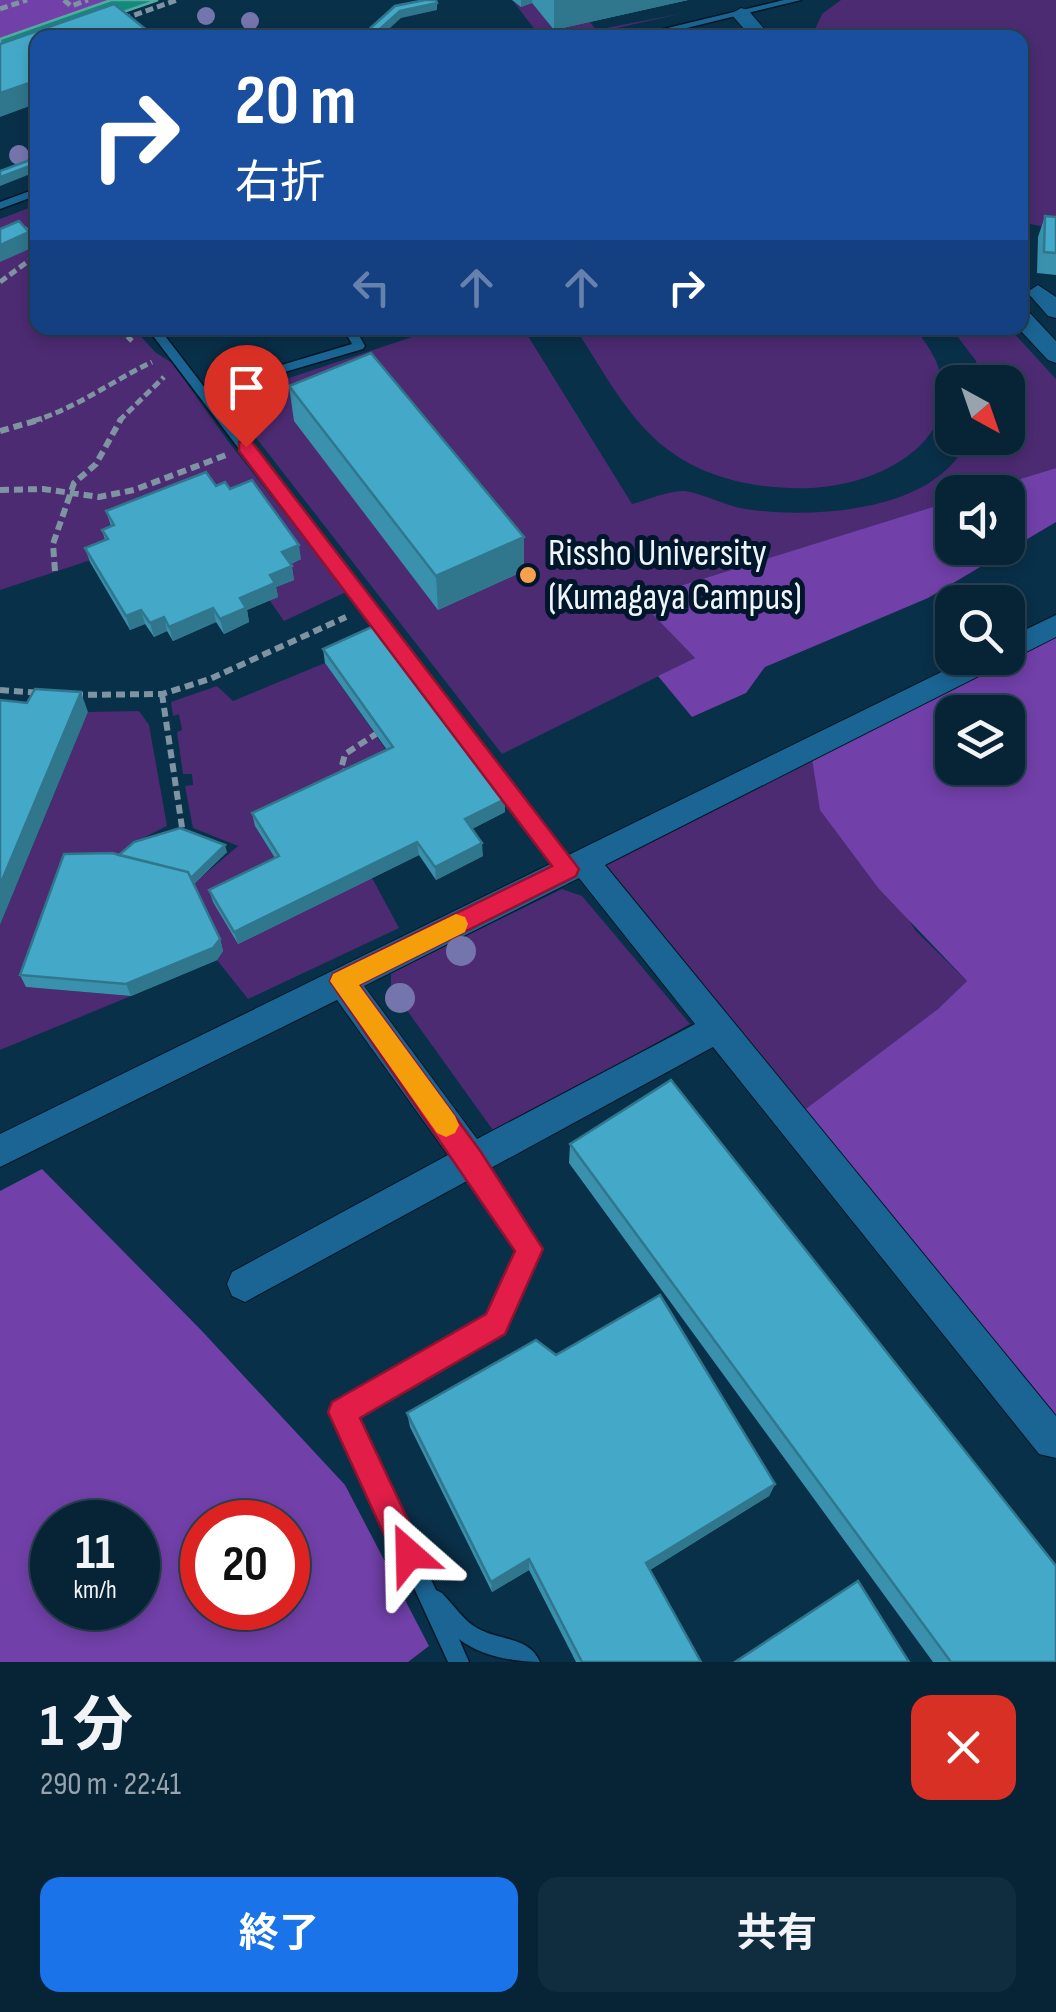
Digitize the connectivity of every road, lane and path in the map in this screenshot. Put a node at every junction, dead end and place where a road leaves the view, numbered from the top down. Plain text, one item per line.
1 (27, 0) edge
2 (64, 0) edge
3 (88, 0) edge
4 (177, 0) edge
5 (796, 0) edge
6 (0, 9) edge
7 (741, 14) junction
8 (124, 19) edge
9 (668, 30) edge
10 (756, 30) edge
11 (30, 194) edge
12 (0, 206) edge
13 (30, 260) edge
14 (0, 282) edge
15 (1038, 292) dead end
16 (1056, 311) edge
17 (1028, 325) edge
18 (158, 335) edge
19 (353, 335) edge
20 (1056, 355) edge
21 (177, 359) junction
22 (204, 392) junction
23 (0, 432) edge
24 (246, 447) junction
25 (0, 490) edge
26 (72, 495) junction
27 (55, 571) dead end
28 (370, 606) junction
29 (1056, 625) edge
30 (1025, 641) edge
31 (960, 675) edge
32 (0, 690) edge
33 (50, 693) edge
34 (67, 694) edge
35 (162, 694) junction
36 (376, 734) edge
37 (350, 782) edge
38 (182, 834) edge
39 (576, 865) junction
40 (342, 981) junction
41 (718, 1028) junction
42 (0, 1151) edge
43 (472, 1160) junction
44 (245, 1284) dead end
45 (1052, 1441) dead end
46 (426, 1590) junction
47 (459, 1662) edge
48 (530, 1662) edge

1 - 6 path
2 - 3 path
4 - 8 path
5 - 7 lane
7 - 9 lane
7 - 10 street
11 - 12 lane
13 - 14 path
15 - 16 street
17 - 20 street
18 - 21 lane
19 - 22 lane
21 - 22 lane
21 - 23 path
21 - 26 path
22 - 24 lane
24 - 26 path
24 - 28 lane
25 - 26 path
26 - 27 path
28 - 35 path
28 - 39 lane
29 - 30 street
31 - 39 street
32 - 33 path
34 - 35 path
35 - 38 path
36 - 37 path
39 - 40 street
39 - 41 street
40 - 42 street
40 - 43 street
41 - 43 street
41 - 45 street
43 - 44 street
43 - 46 lane
46 - 47 lane
46 - 48 lane

